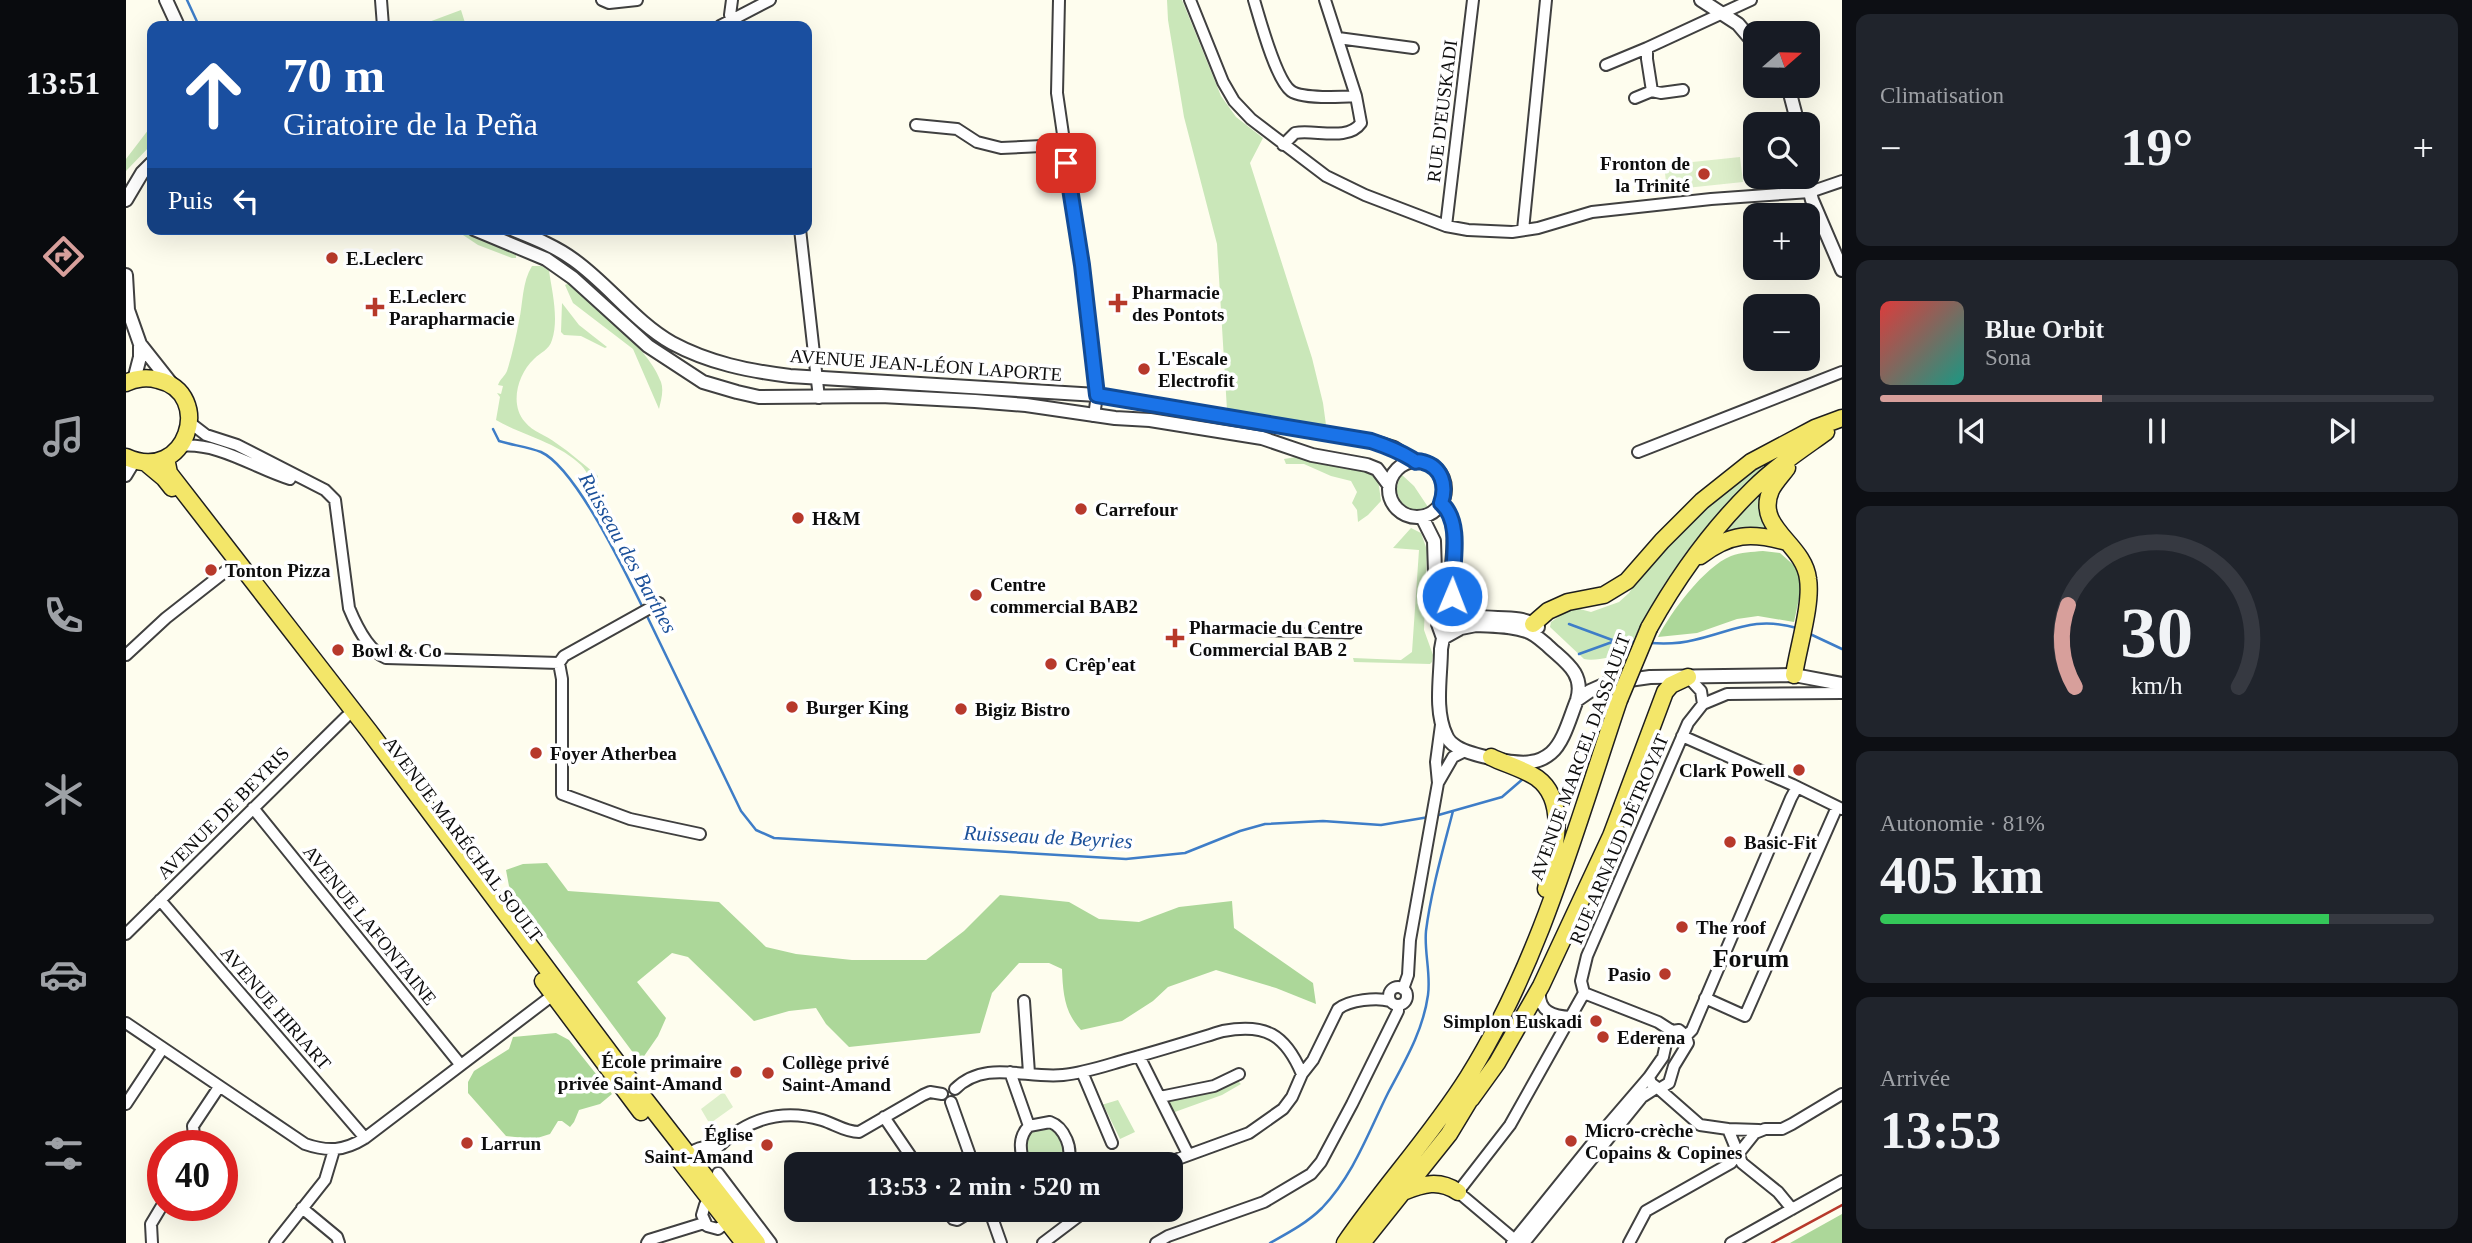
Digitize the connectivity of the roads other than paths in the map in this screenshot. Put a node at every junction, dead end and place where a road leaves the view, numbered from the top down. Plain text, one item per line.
1 (166, 0) edge
2 (381, 0) edge
3 (601, 0) edge
4 (636, 0) edge
5 (732, 0) edge
6 (770, 0) edge
7 (1190, 0) edge
8 (1254, 0) edge
9 (1325, 0) edge
10 (1473, 0) edge
11 (1546, 0) edge
12 (1701, 0) edge
13 (1751, 0) edge
14 (1062, 1) edge
15 (1724, 14) junction
16 (175, 21) edge
17 (383, 21) edge
18 (729, 21) edge
19 (734, 21) edge
20 (1743, 30) edge
21 (1338, 38) junction
22 (1413, 48) dead end
23 (1647, 48) junction
24 (1606, 65) dead end
25 (1683, 90) dead end
26 (1652, 91) junction
27 (1356, 96) junction
28 (1635, 98) dead end
29 (916, 125) dead end
30 (1063, 145) junction
31 (1283, 145) junction
32 (147, 168) edge
33 (1842, 181) edge
34 (1810, 191) junction
35 (126, 200) edge
36 (1446, 226) junction
37 (1522, 230) junction
38 (489, 235) edge
39 (527, 235) edge
40 (801, 235) edge
41 (1842, 270) edge
42 (126, 275) edge
43 (140, 344) junction
44 (1842, 372) edge
45 (816, 377) junction
46 (130, 382) edge
47 (175, 388) junction
48 (1097, 395) junction
49 (819, 398) junction
50 (1094, 416) junction
51 (1842, 419) edge
52 (190, 422) junction
53 (223, 446) junction
54 (1638, 452) dead end
55 (1798, 452) junction
56 (173, 458) junction
57 (263, 459) junction
58 (136, 460) edge
59 (1415, 462) junction
60 (274, 474) junction
61 (126, 476) edge
62 (1389, 485) junction
63 (325, 490) junction
64 (1441, 503) junction
65 (1422, 517) junction
66 (1788, 543) junction
67 (1686, 566) junction
68 (231, 567) junction
69 (654, 606) dead end
70 (1533, 624) junction
71 (1244, 631) dead end
72 (1350, 634) dead end
73 (1443, 638) junction
74 (126, 655) edge
75 (559, 663) junction
76 (1569, 666) junction
77 (1794, 675) junction
78 (1688, 677) junction
79 (1608, 683) junction
80 (1842, 684) edge
81 (1842, 693) edge
82 (1577, 700) junction
83 (1703, 704) junction
84 (349, 714) junction
85 (1441, 719) junction
86 (1682, 736) junction
87 (1465, 751) junction
88 (1491, 757) junction
89 (1438, 783) junction
90 (1797, 787) junction
91 (253, 808) junction
92 (1839, 808) edge
93 (700, 834) dead end
94 (160, 900) junction
95 (126, 934) edge
96 (1532, 952) junction
97 (1541, 986) junction
98 (1584, 993) junction
99 (553, 995) junction
100 (1705, 999) junction
101 (1024, 1001) dead end
102 (1394, 1003) junction
103 (1505, 1011) junction
104 (1572, 1017) junction
105 (126, 1023) edge
106 (1672, 1031) junction
107 (1686, 1036) junction
108 (163, 1048) junction
109 (1139, 1056) junction
110 (460, 1064) junction
111 (1010, 1072) junction
112 (1082, 1072) junction
113 (1029, 1073) junction
114 (1240, 1074) dead end
115 (1302, 1074) junction
116 (1649, 1077) junction
117 (219, 1087) junction
118 (1657, 1088) junction
119 (955, 1089) junction
120 (942, 1094) junction
121 (1842, 1094) edge
122 (1160, 1097) junction
123 (1471, 1099) junction
124 (951, 1102) junction
125 (126, 1104) edge
126 (884, 1117) junction
127 (1029, 1126) junction
128 (1728, 1129) junction
129 (193, 1130) edge
130 (1759, 1130) junction
131 (365, 1138) junction
132 (1112, 1143) dead end
133 (716, 1149) junction
134 (334, 1150) junction
135 (908, 1152) edge
136 (969, 1152) edge
137 (1021, 1152) edge
138 (1069, 1152) edge
139 (1739, 1153) junction
140 (1188, 1154) junction
141 (1183, 1156) edge
142 (685, 1159) junction
143 (1842, 1181) edge
144 (714, 1186) junction
145 (1404, 1192) junction
146 (1458, 1192) junction
147 (302, 1209) junction
148 (1792, 1209) junction
149 (732, 1218) junction
150 (153, 1221) edge
151 (994, 1222) edge
152 (1071, 1222) edge
153 (704, 1223) junction
154 (1517, 1242) edge
155 (152, 1243) edge
156 (275, 1243) edge
157 (338, 1243) edge
158 (647, 1243) edge
159 (744, 1243) edge
160 (757, 1243) edge
161 (771, 1243) edge
162 (1001, 1243) edge
163 (1043, 1243) edge
164 (1156, 1243) edge
165 (1345, 1243) edge
166 (1362, 1243) edge
167 (1629, 1243) edge
168 (1731, 1243) edge

1 - 16 street
2 - 17 street
3 - 4 street
5 - 18 street
6 - 19 street
7 - 31 street
8 - 27 street
9 - 21 street
10 - 36 street, RUE D'EUSKADI
11 - 37 street
12 - 15 street
13 - 15 street
14 - 30 street
15 - 20 street
15 - 23 street
21 - 22 street
21 - 27 street
23 - 24 street
23 - 26 street
25 - 26 street
26 - 28 street
27 - 31 street
29 - 30 street
30 - 48 street
31 - 36 street
32 - 35 street
33 - 34 street
34 - 37 street
34 - 41 street
36 - 37 street
38 - 49 street, AVENUE JEAN-LÉON LAPORTE
39 - 45 street, AVENUE JEAN-LÉON LAPORTE
40 - 45 street
42 - 43 street
43 - 46 street
43 - 47 street
44 - 54 street
45 - 48 street, AVENUE JEAN-LÉON LAPORTE
45 - 49 street
46 - 47 main road
47 - 52 main road
48 - 50 street
48 - 59 street, AVENUE JEAN-LÉON LAPORTE
49 - 50 street, AVENUE JEAN-LÉON LAPORTE
50 - 62 street, AVENUE JEAN-LÉON LAPORTE
51 - 55 main road, AVENUE MARCEL DASSAULT
51 - 70 main road
52 - 53 street
52 - 56 main road
53 - 56 street
53 - 57 street
53 - 60 street
55 - 66 main road
55 - 67 main road, AVENUE MARCEL DASSAULT
56 - 58 main road
56 - 84 main road
57 - 60 street
57 - 63 street
58 - 61 street
58 - 68 main road, AVENUE MARÉCHAL SOULT
59 - 62 street
59 - 64 street
60 - 63 street
62 - 65 street
63 - 75 street
64 - 65 street
64 - 70 street
65 - 73 street
66 - 67 main road
66 - 77 main road
67 - 96 main road, AVENUE MARCEL DASSAULT, bridge
68 - 74 street
68 - 84 main road, AVENUE MARÉCHAL SOULT
69 - 75 street
70 - 76 street
71 - 72 street
73 - 76 street
73 - 85 street
75 - 93 street
76 - 79 street
76 - 82 street
77 - 78 street
77 - 80 street
78 - 79 street
78 - 83 street
78 - 97 main road
79 - 82 street
81 - 83 street
82 - 88 street
83 - 86 street, RUE ARNAUD DÉTROYAT
84 - 91 street, AVENUE DE BEYRIS
84 - 99 main road, AVENUE MARÉCHAL SOULT
84 - 142 main road
85 - 87 street
85 - 89 street
86 - 90 street
86 - 98 street, RUE ARNAUD DÉTROYAT
87 - 88 street
87 - 89 street
88 - 96 main road
89 - 102 street
90 - 92 street
90 - 100 street
91 - 94 street, AVENUE DE BEYRIS
91 - 110 street, AVENUE LAFONTAINE
92 - 100 street
94 - 95 street, AVENUE DE BEYRIS
94 - 131 street, AVENUE HIRIART
96 - 103 main road, AVENUE MARCEL DASSAULT
97 - 104 street
97 - 123 main road
98 - 104 street, RUE ARNAUD DÉTROYAT
98 - 106 street
99 - 110 street
99 - 142 main road, AVENUE MARÉCHAL SOULT
100 - 107 street
101 - 113 street
102 - 115 street
102 - 164 street
103 - 123 main road, AVENUE MARCEL DASSAULT
103 - 165 main road, AVENUE MARCEL DASSAULT
104 - 146 street, RUE ARNAUD DÉTROYAT
105 - 108 street
106 - 107 street
106 - 116 street
107 - 118 street
108 - 117 street
108 - 125 street
109 - 112 street
109 - 115 street
109 - 122 street
110 - 131 street
111 - 113 street
111 - 119 street
111 - 127 street
112 - 113 street
112 - 132 street
114 - 122 street
115 - 140 street
116 - 118 street
116 - 154 street
117 - 129 street
117 - 134 street
118 - 128 street
118 - 154 street
119 - 120 street
119 - 124 street
120 - 124 street
120 - 126 street
121 - 130 street
122 - 140 street
123 - 145 main road, AVENUE MARCEL DASSAULT
124 - 136 street
126 - 133 street
126 - 135 street
127 - 137 street
127 - 138 street
128 - 130 street
128 - 139 street
130 - 139 street
131 - 134 street
133 - 142 street
133 - 144 street
134 - 147 street
139 - 148 street
139 - 167 street
140 - 141 street
142 - 144 main road
143 - 148 street
144 - 149 main road
144 - 153 street
144 - 161 street
145 - 146 main road
145 - 166 main road, AVENUE MARCEL DASSAULT
146 - 154 street
147 - 156 street
147 - 157 street
148 - 168 street
149 - 153 street
149 - 159 main road
149 - 160 main road
150 - 155 street
151 - 162 street
152 - 163 street
153 - 158 street

